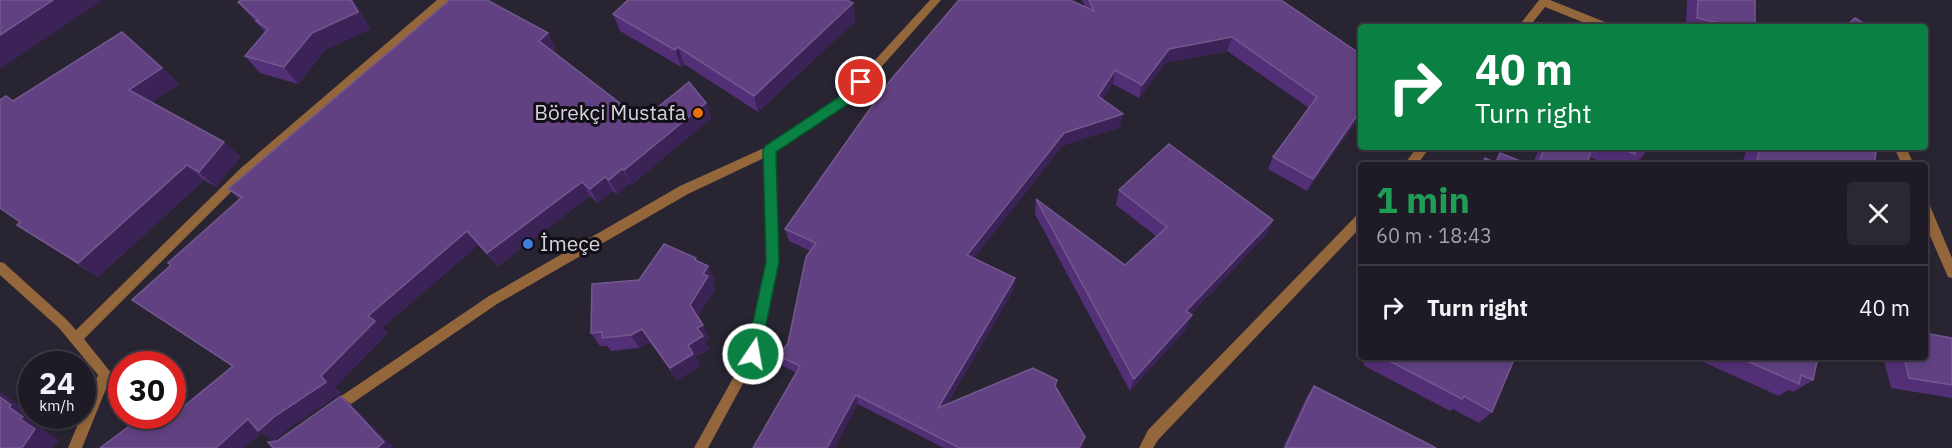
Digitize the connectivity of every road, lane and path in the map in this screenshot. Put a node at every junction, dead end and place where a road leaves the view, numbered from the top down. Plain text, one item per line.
1 (444, 0) edge
2 (936, 0) edge
3 (1545, 1) edge
4 (1526, 24) edge
5 (1599, 24) edge
6 (770, 150) junction
7 (1422, 150) edge
8 (1412, 162) edge
9 (1928, 216) edge
10 (1358, 222) edge
11 (0, 267) edge
12 (1952, 273) edge
13 (75, 339) junction
14 (326, 414) edge
15 (75, 448) edge
16 (701, 448) edge
17 (1146, 448) edge

1 - 13 street
2 - 6 street
3 - 4 street
3 - 5 street
6 - 14 street
6 - 16 street
7 - 8 street
9 - 12 street
10 - 17 street
11 - 13 street
13 - 15 street

